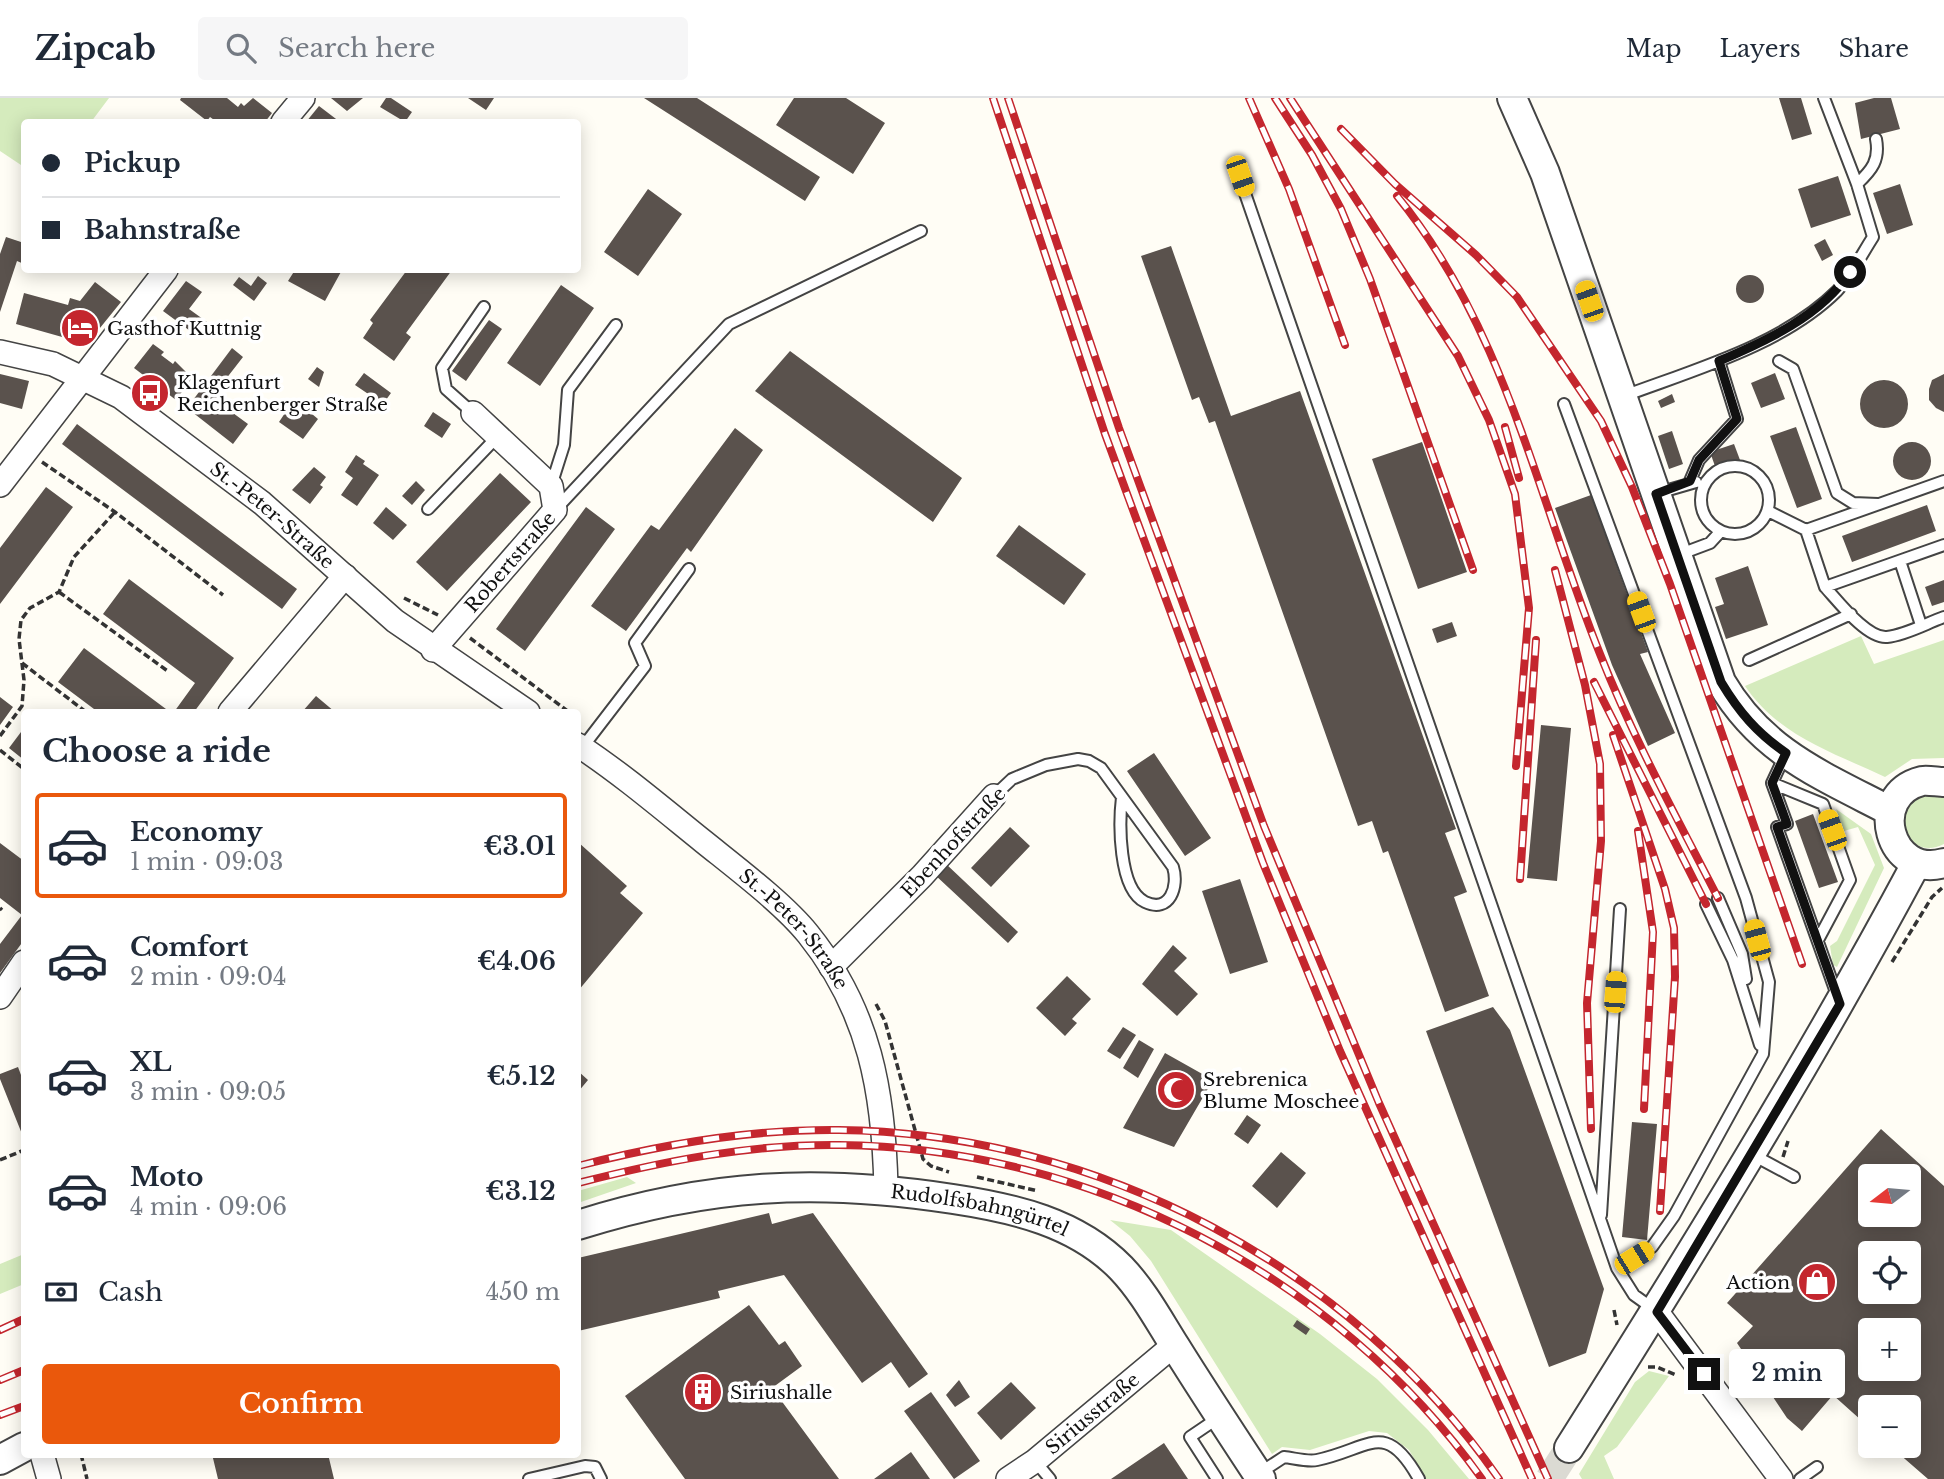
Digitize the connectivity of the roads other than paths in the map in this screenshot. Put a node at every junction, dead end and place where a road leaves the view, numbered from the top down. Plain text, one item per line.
1 (303, 98) edge
2 (1512, 98) edge
3 (1824, 98) edge
4 (286, 119) edge
5 (1875, 139) dead end
6 (1240, 176) dead end
7 (1857, 184) junction
8 (921, 231) dead end
9 (164, 273) edge
10 (484, 307) dead end
11 (616, 326) dead end
12 (0, 352) edge
13 (1779, 360) dead end
14 (1719, 361) junction
15 (82, 376) junction
16 (1622, 396) junction
17 (1564, 404) dead end
18 (473, 413) joint
19 (498, 436) junction
20 (1690, 481) junction
21 (1944, 481) edge
22 (1705, 484) junction
23 (0, 485) edge
24 (551, 486) junction
25 (1656, 494) junction
26 (1878, 504) junction
27 (428, 509) dead end
28 (555, 510) junction
29 (1768, 511) junction
30 (1806, 530) junction
31 (1721, 531) junction
32 (1944, 545) edge
33 (1677, 555) junction
34 (1900, 561) junction
35 (689, 569) dead end
36 (345, 576) junction
37 (1825, 587) junction
38 (1851, 614) junction
39 (1944, 617) edge
40 (1921, 625) junction
41 (433, 650) junction
42 (1749, 660) dead end
43 (233, 709) edge
44 (523, 709) edge
45 (581, 745) edge
46 (581, 747) edge
47 (1786, 753) junction
48 (1944, 782) edge
49 (1772, 783) junction
50 (994, 796) joint
51 (1122, 797) junction
52 (1889, 811) junction
53 (1930, 863) edge
54 (1718, 898) dead end
55 (1706, 904) dead end
56 (1620, 909) dead end
57 (1818, 940) junction
58 (21, 966) edge
59 (831, 967) junction
60 (0, 997) edge
61 (1840, 1004) junction
62 (1750, 1006) junction
63 (1763, 1054) junction
64 (1752, 1154) junction
65 (1794, 1177) dead end
66 (886, 1188) junction
67 (1600, 1221) junction
68 (581, 1224) edge
69 (1617, 1268) junction
70 (1657, 1312) junction
71 (1174, 1345) junction
72 (1221, 1417) junction
73 (1569, 1448) tunnel mouth
74 (21, 1449) edge
75 (43, 1458) edge
76 (0, 1460) edge
77 (1817, 1467) dead end
78 (1043, 1470) edge
79 (1260, 1476) edge
80 (49, 1479) edge
81 (528, 1479) edge
82 (601, 1479) edge
83 (1008, 1479) edge
84 (1217, 1479) edge
85 (1419, 1479) edge
86 (1781, 1479) edge
87 (1800, 1479) edge

1 - 4 street
2 - 16 street
3 - 7 lane
5 - 7 lane
6 - 67 lane
7 - 14 lane
8 - 28 lane
9 - 15 street
10 - 18 lane
11 - 24 lane
12 - 15 street, St.-Peter-Straße
13 - 26 lane
14 - 16 lane
14 - 20 lane
15 - 23 street
15 - 36 street, St.-Peter-Straße
16 - 25 street
17 - 63 lane
18 - 19 street, Robertstraße
19 - 24 street, Robertstraße
19 - 27 lane
20 - 22 lane
20 - 25 lane
21 - 26 lane
22 - 29 lane
22 - 31 lane
24 - 28 street, Robertstraße
25 - 33 street
26 - 30 lane
28 - 41 street, Robertstraße
29 - 30 lane
29 - 31 lane
30 - 37 lane
31 - 33 lane
32 - 34 lane
33 - 47 street
34 - 37 lane
34 - 40 lane
35 - 45 lane
36 - 41 street, St.-Peter-Straße
36 - 43 street
37 - 38 lane
38 - 40 lane
38 - 42 lane
39 - 40 lane
41 - 44 street, St.-Peter-Straße
46 - 59 street, St.-Peter-Straße
47 - 49 lane
47 - 52 street
48 - 52 street
49 - 57 lane
49 - 57 lane
50 - 51 lane, Ebenhofstraße
50 - 59 street, Ebenhofstraße
51 - 51 lane, Ebenhofstraße
52 - 53 street
53 - 61 street
54 - 62 lane
55 - 62 lane
56 - 67 lane
57 - 61 lane
58 - 60 street
59 - 66 street, St.-Peter-Straße
61 - 64 street
62 - 63 lane
63 - 69 lane
64 - 65 lane
64 - 70 street
66 - 68 street, Rudolfsbahngürtel
66 - 71 street, Rudolfsbahngürtel
67 - 69 lane
69 - 70 lane
70 - 73 street
70 - 86 street
71 - 72 street, Rudolfsbahngürtel
71 - 78 street, Siriusstraße
72 - 79 street, Rudolfsbahngürtel
72 - 84 lane
74 - 76 street
75 - 80 street
77 - 87 lane
78 - 83 street, Siriusstraße
79 - 85 lane
81 - 82 lane

